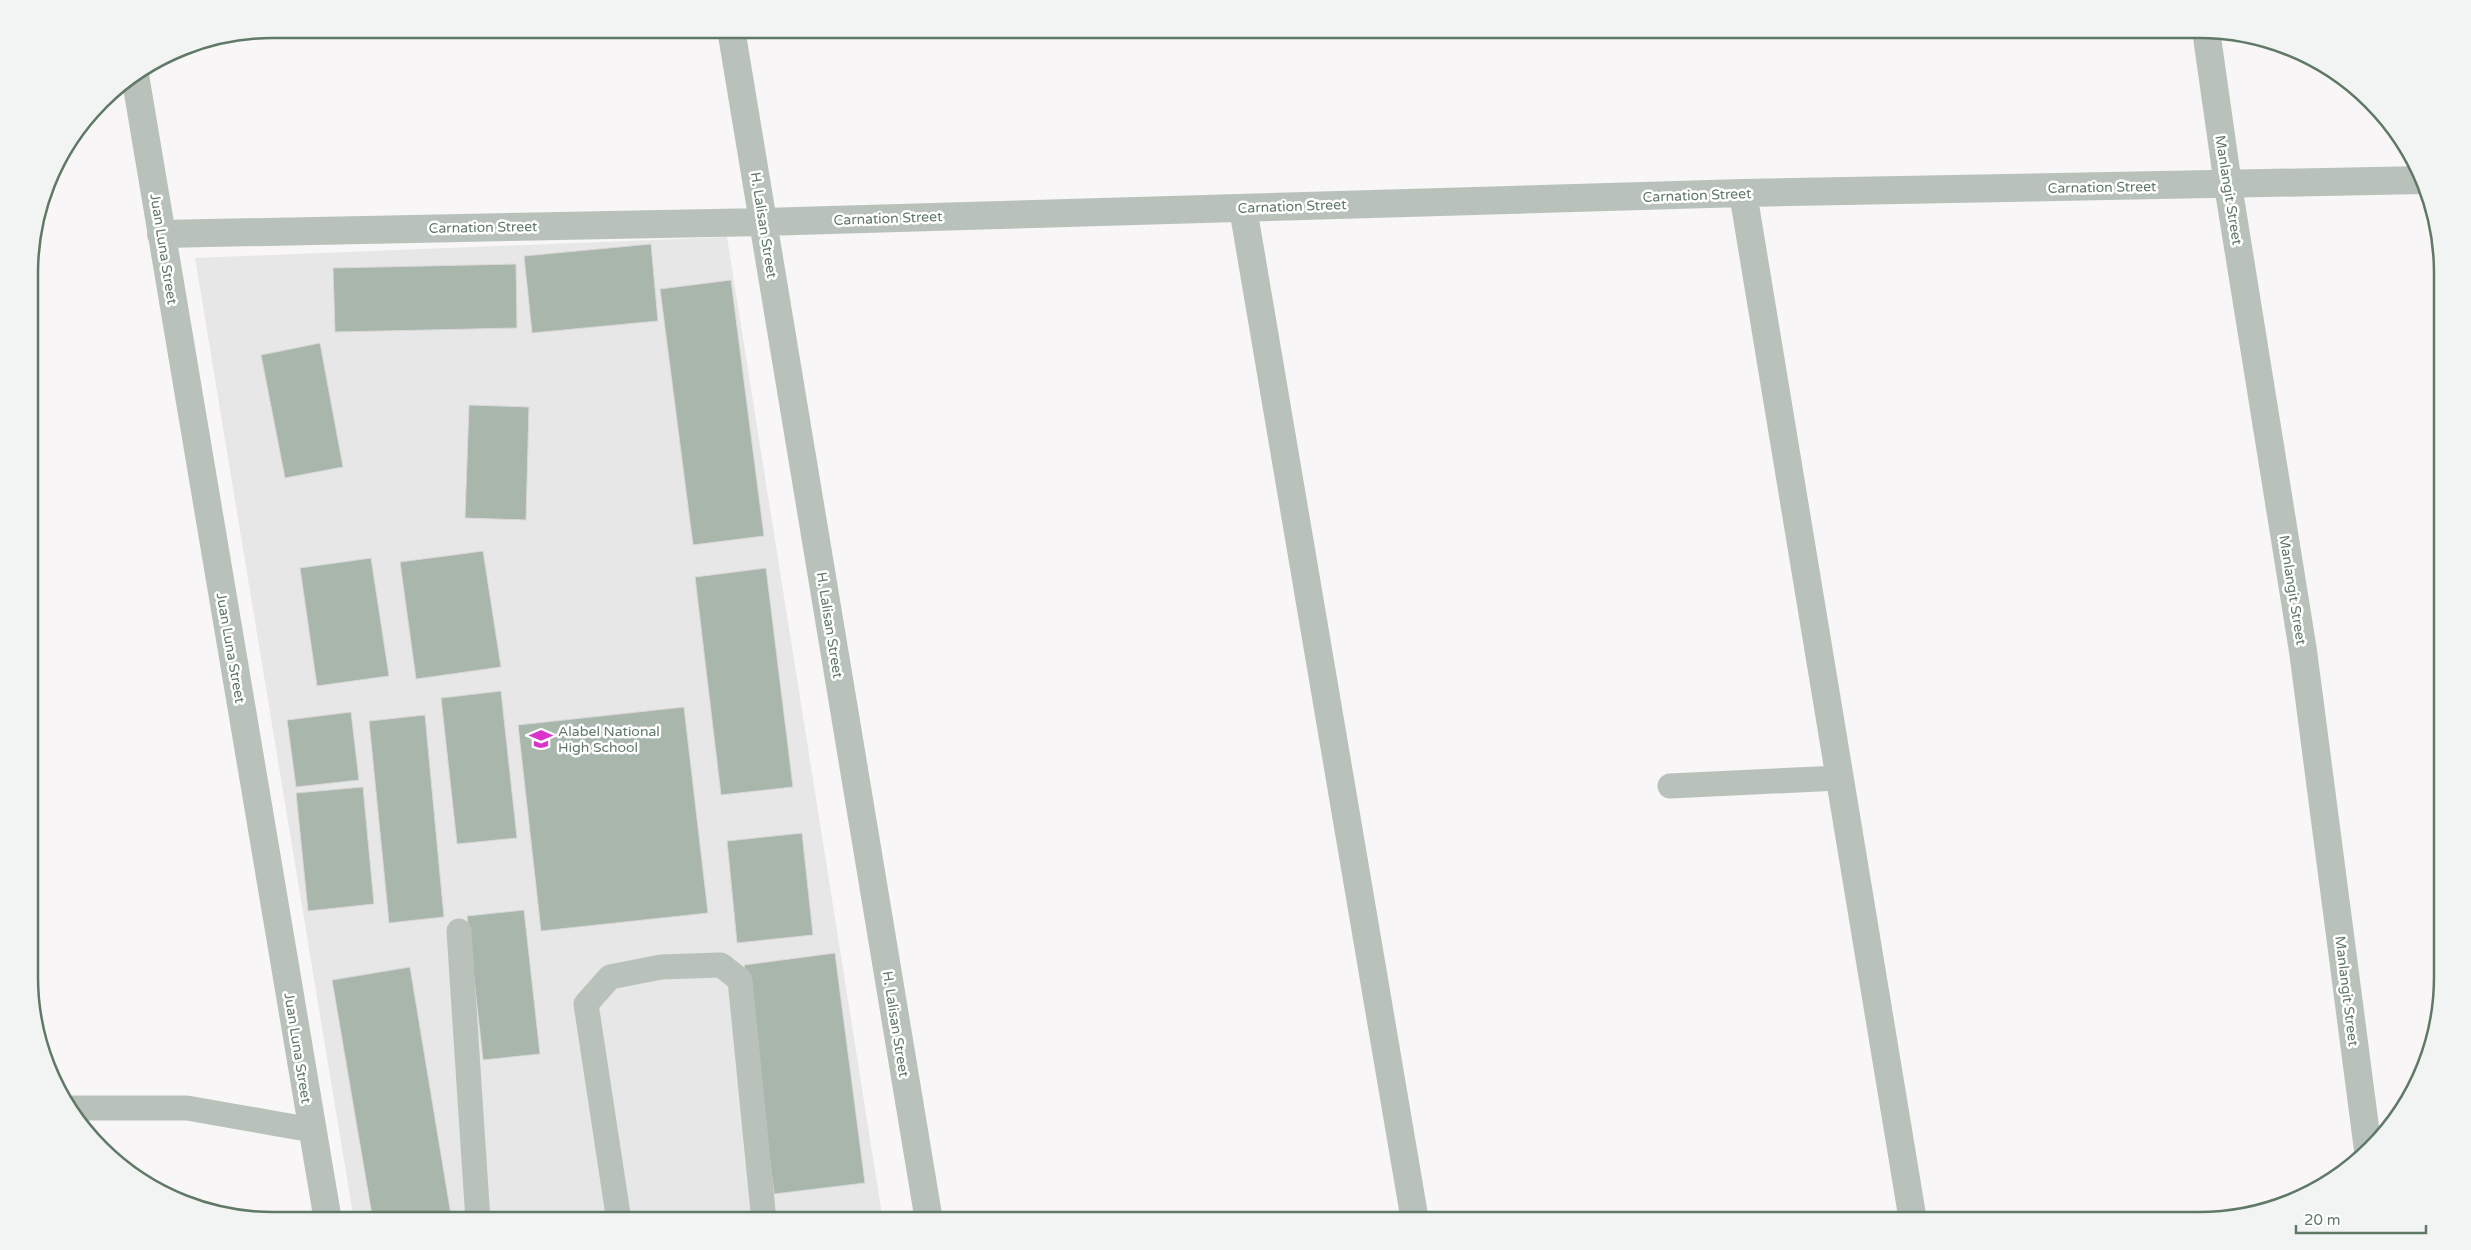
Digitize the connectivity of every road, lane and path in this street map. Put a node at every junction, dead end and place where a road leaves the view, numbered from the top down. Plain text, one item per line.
1 (732, 38) edge
2 (2207, 38) edge
3 (136, 81) edge
4 (2415, 180) edge
5 (2228, 185) junction
6 (1743, 193) junction
7 (1243, 208) junction
8 (763, 222) junction
9 (161, 234) junction
10 (1840, 778) junction
11 (1670, 786) dead end
12 (460, 931) dead end
13 (77, 1108) edge
14 (312, 1130) junction
15 (2367, 1142) edge
16 (326, 1212) edge
17 (477, 1212) edge
18 (618, 1212) edge
19 (763, 1212) edge
20 (928, 1212) edge
21 (1413, 1212) edge
22 (1911, 1212) edge

1 - 8 street, H. Lalisan Street
2 - 5 street, Manlangit Street
3 - 9 street, Juan Luna Street
4 - 5 street, Carnation Street
5 - 6 street, Carnation Street
5 - 15 street, Manlangit Street
6 - 7 street, Carnation Street
6 - 10 street
7 - 8 street, Carnation Street
7 - 21 street
8 - 9 street, Carnation Street
8 - 20 street, H. Lalisan Street
9 - 14 street, Juan Luna Street
10 - 11 lane
10 - 22 street
12 - 17 lane
13 - 14 lane
14 - 16 street, Juan Luna Street
18 - 19 lane

